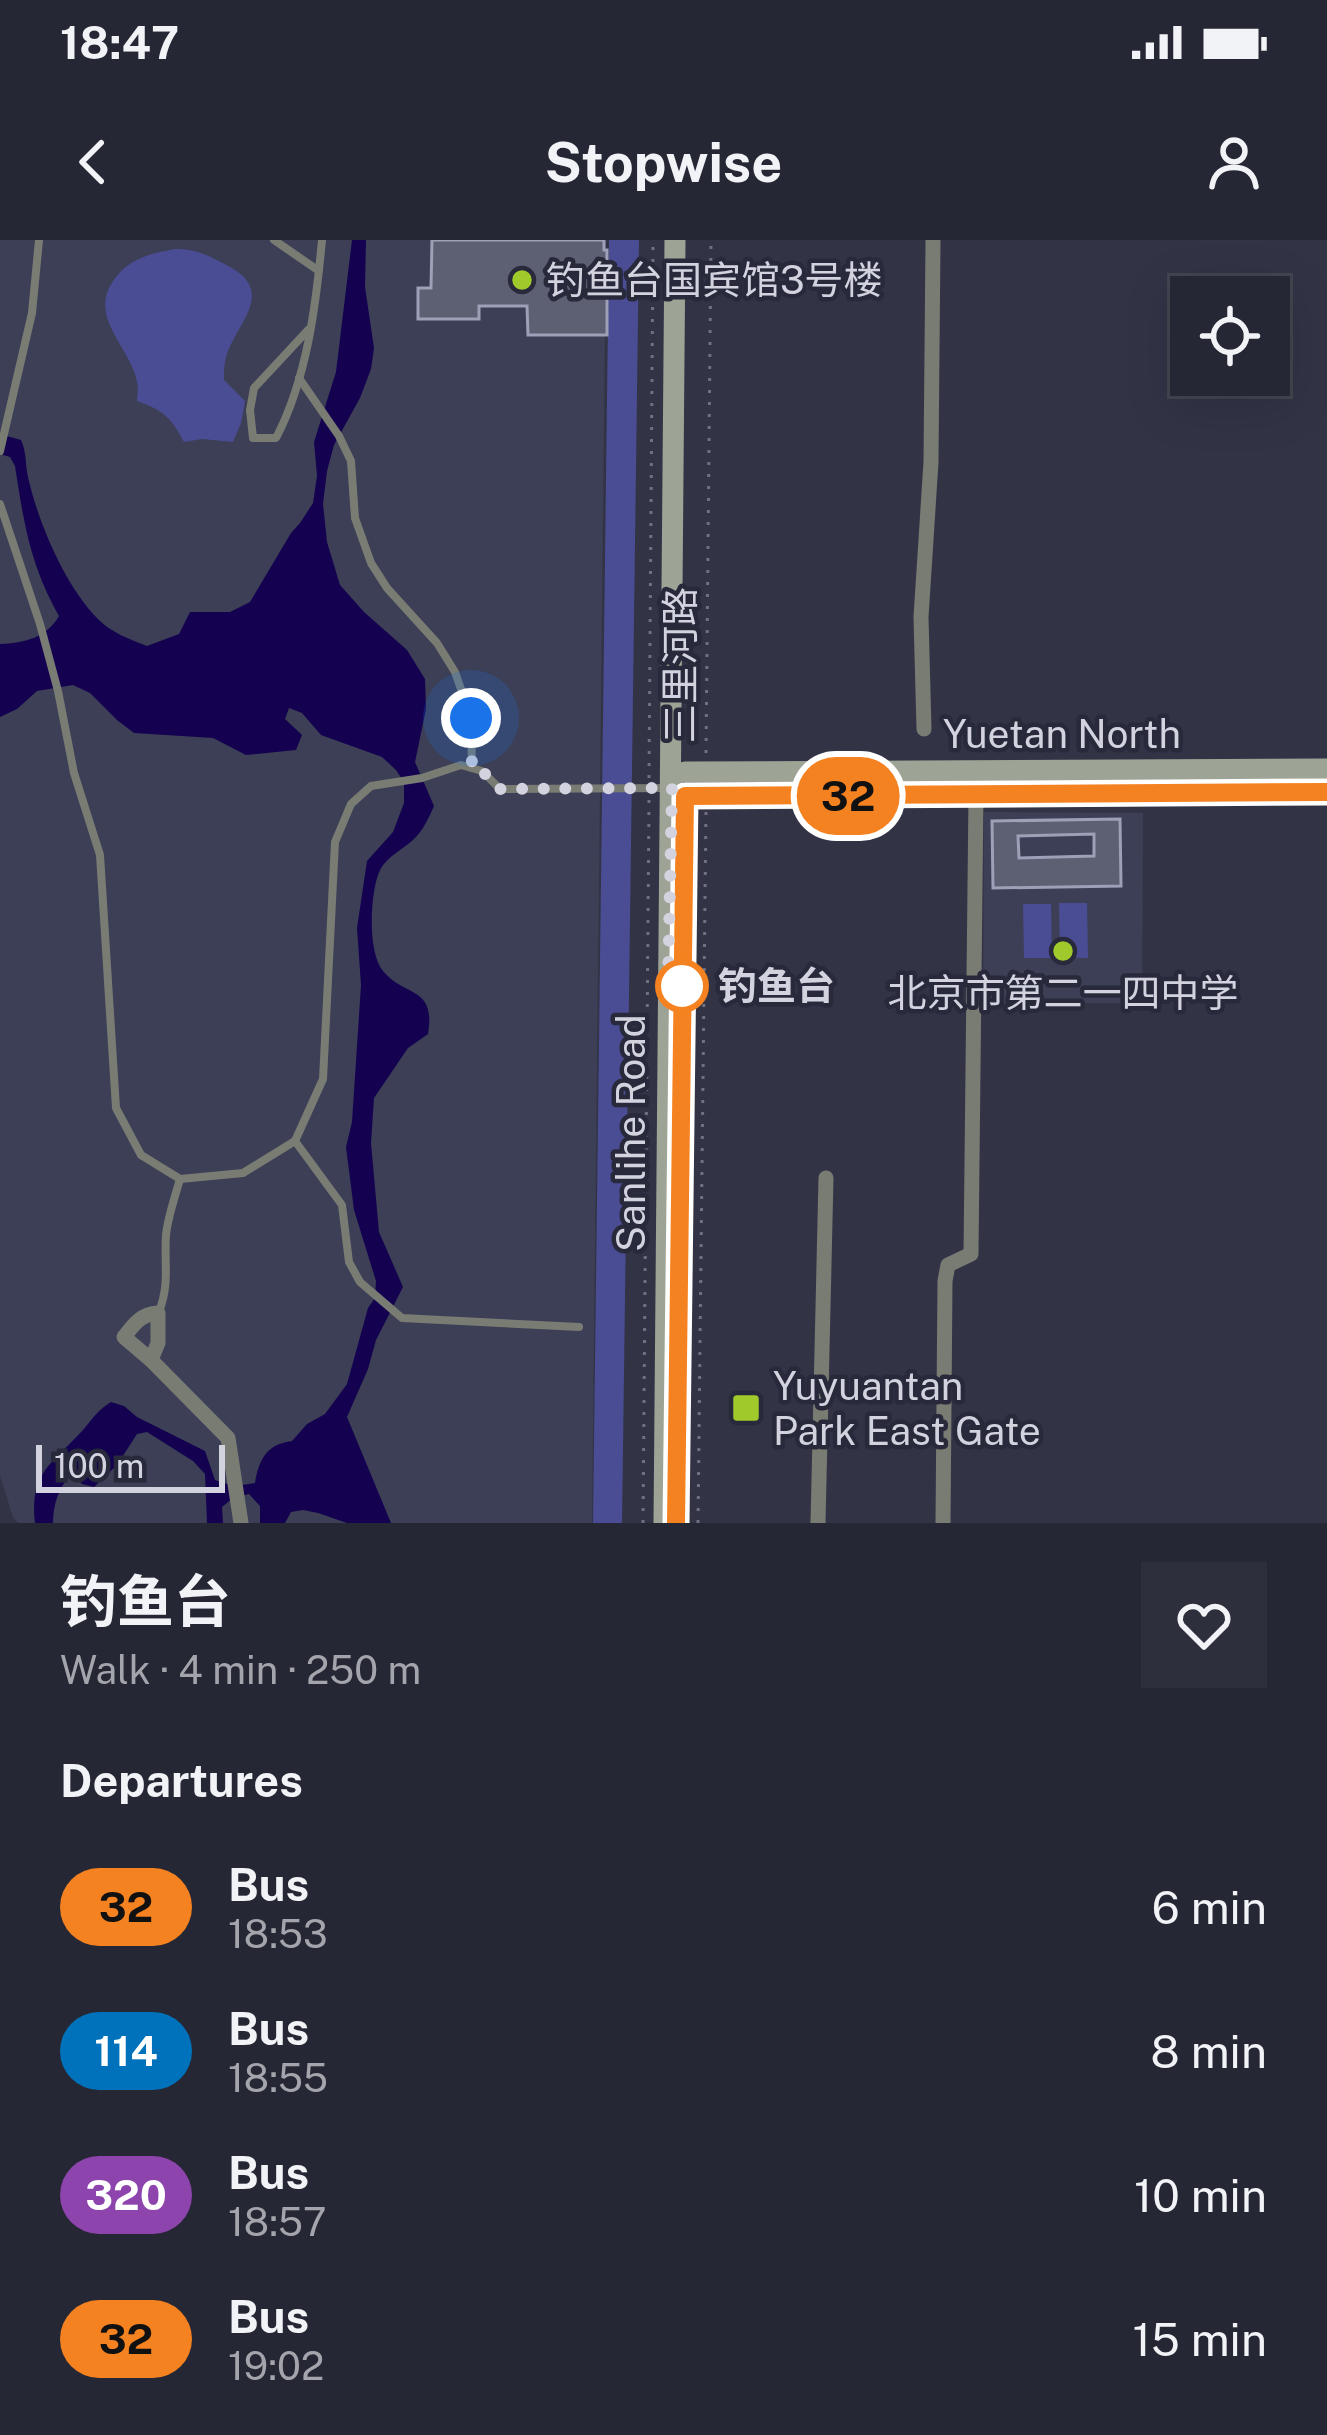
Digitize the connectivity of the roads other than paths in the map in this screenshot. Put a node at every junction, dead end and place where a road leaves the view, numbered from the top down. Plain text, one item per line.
1 (39, 240) edge
2 (274, 240) edge
3 (322, 240) edge
4 (675, 240) edge
5 (688, 240) edge
6 (933, 240) edge
7 (319, 272) junction
8 (309, 329) junction
9 (299, 378) junction
10 (0, 451) edge
11 (0, 504) edge
12 (924, 730) dead end
13 (472, 768) junction
14 (1327, 769) edge
15 (684, 786) junction
16 (1327, 792) edge
17 (976, 794) junction
18 (295, 1141) junction
19 (826, 1178) dead end
20 (180, 1179) junction
21 (158, 1313) junction
22 (579, 1327) dead end
23 (151, 1360) junction
24 (241, 1523) edge
25 (664, 1523) edge
26 (676, 1523) edge
27 (818, 1523) edge
28 (944, 1523) edge

1 - 10 lane
2 - 7 lane
3 - 7 lane
4 - 15 main road, Sanlihe Road
5 - 15 main road, Sanlihe Road
6 - 12 street
7 - 8 lane
8 - 9 lane
8 - 9 lane
9 - 13 lane
11 - 20 lane
13 - 15 lane
13 - 18 lane
14 - 15 main road, Yuetan North
15 - 17 main road, Yuetan North
15 - 25 main road, Sanlihe Road
15 - 26 main road, Sanlihe Road
16 - 17 main road, Yuetan North
17 - 28 street
18 - 20 lane
18 - 22 lane
19 - 27 street
20 - 21 lane
21 - 23 street
21 - 23 street
23 - 24 street

